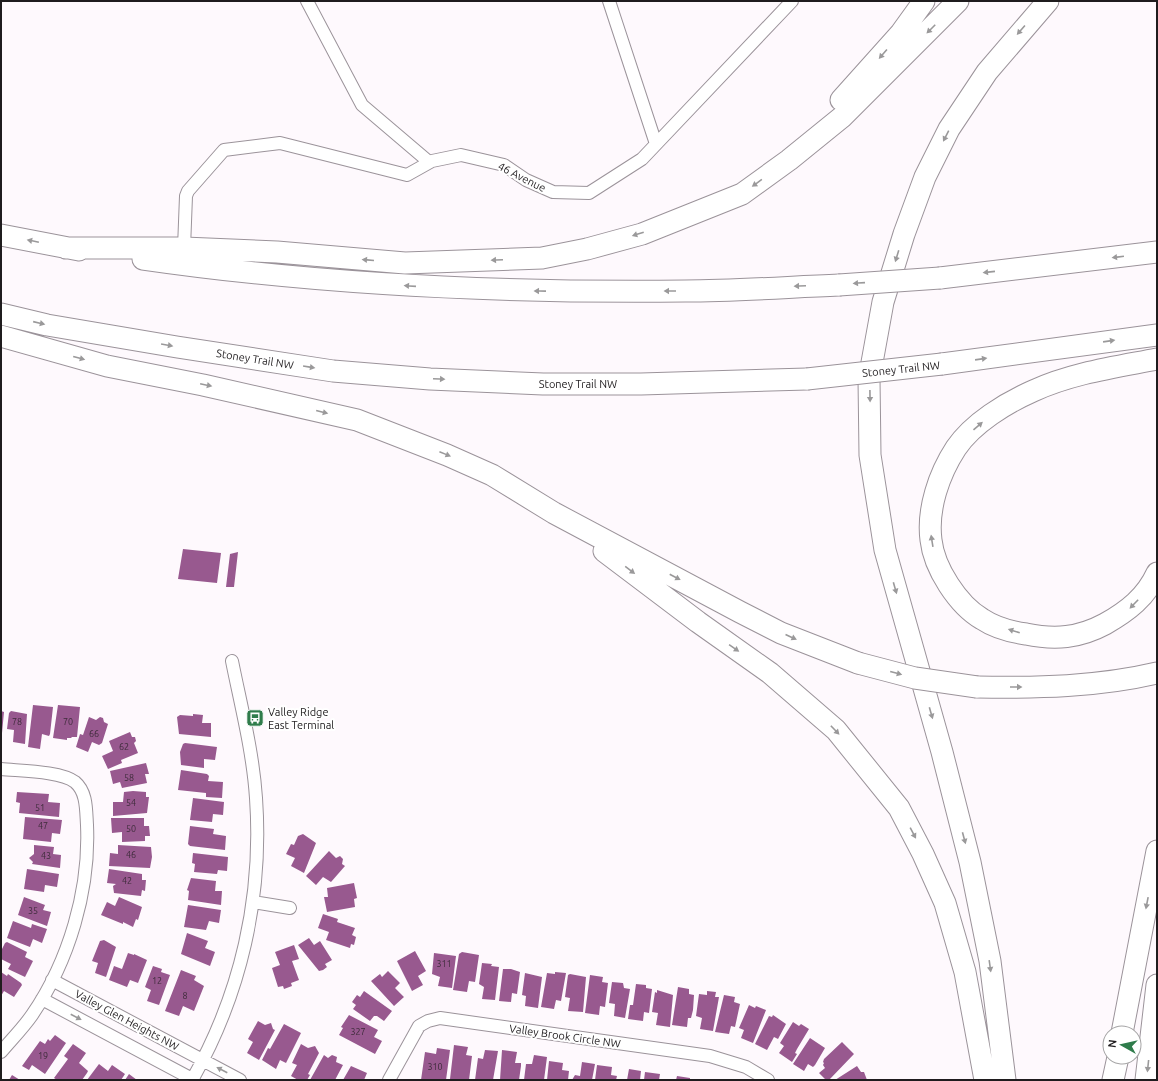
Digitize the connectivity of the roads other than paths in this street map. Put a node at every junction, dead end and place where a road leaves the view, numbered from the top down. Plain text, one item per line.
1 (307, 1) edge
2 (609, 1) edge
3 (792, 1) edge
4 (924, 1) edge
5 (958, 1) edge
6 (1048, 1) edge
7 (656, 144) junction
8 (789, 160) junction
9 (429, 162) junction
10 (1, 235) edge
11 (66, 248) junction
12 (184, 248) junction
13 (1157, 252) edge
14 (1, 314) edge
15 (1157, 335) edge
16 (1, 336) edge
17 (1157, 359) edge
18 (554, 513) junction
19 (1157, 573) edge
20 (232, 661) dead end
21 (1157, 673) edge
22 (1, 769) edge
23 (1157, 851) edge
24 (253, 902) junction
25 (290, 908) dead end
26 (52, 980) junction
27 (1157, 985) edge
28 (42, 999) junction
29 (1124, 1025) edge
30 (1, 1052) edge
31 (203, 1060) junction
32 (1116, 1065) edge
33 (193, 1080) edge
34 (240, 1080) edge
35 (388, 1080) edge
36 (768, 1080) edge
37 (985, 1080) edge
38 (1004, 1080) edge
39 (1113, 1080) edge
40 (1146, 1080) edge

1 - 9 street
2 - 7 street
3 - 7 street, 46 Avenue
4 -> 8 highway
5 -> 8 highway
6 -> 38 highway
7 - 9 street, 46 Avenue
8 -> 12 highway
9 - 12 street, 46 Avenue
11 -> 10 highway
11 - 12 highway
13 -> 11 highway, bridge
14 -> 15 highway, Stoney Trail NW, bridge
16 -> 18 highway
19 -> 17 highway
18 -> 21 highway, bridge
18 -> 37 highway
20 - 24 street
22 - 26 street
23 -> 29 highway
24 - 25 street
24 - 31 street
26 - 28 street
26 - 31 street, Valley Glen Heights NW
27 -> 40 highway
28 - 30 street
28 -> 33 street, Valley Glen Heights NW
31 - 33 street
34 -> 31 street
32 - 39 highway
35 - 36 street, Valley Brook Circle NW

